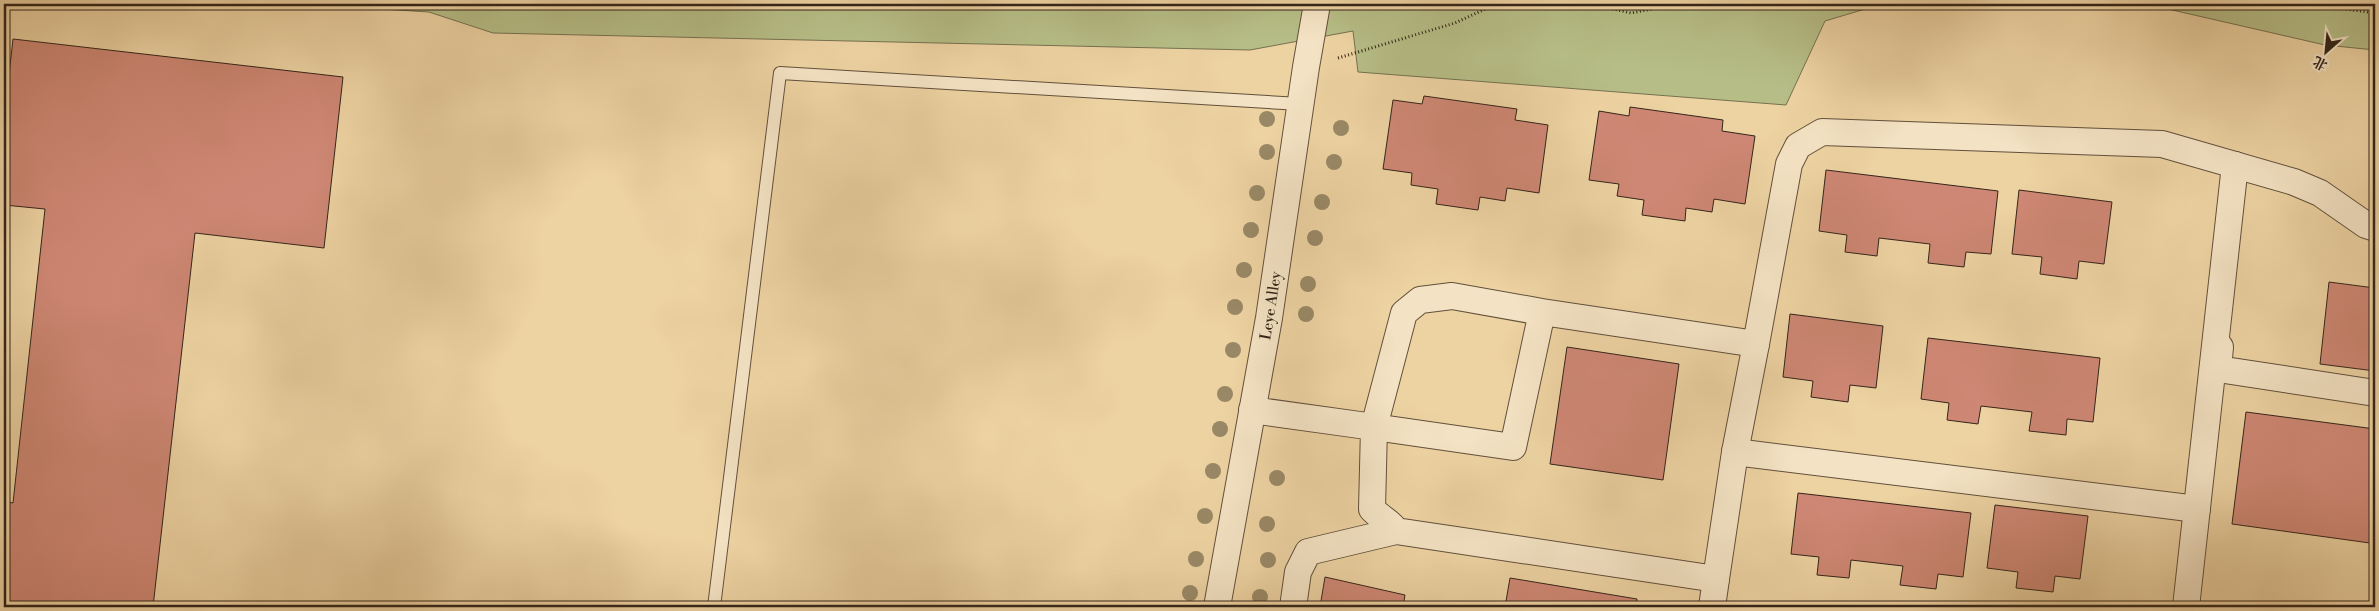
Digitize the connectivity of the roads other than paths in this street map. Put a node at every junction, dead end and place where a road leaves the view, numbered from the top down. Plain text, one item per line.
1 (1317, 4) edge
2 (1300, 104) junction
3 (2235, 165) junction
4 (2375, 228) edge
5 (1542, 312) junction
6 (1756, 344) junction
7 (2375, 393) edge
8 (1252, 410) junction
9 (1374, 427) junction
10 (1735, 452) junction
11 (2197, 509) junction
12 (1396, 531) junction
13 (1716, 579) junction
14 (714, 607) edge
15 (1217, 607) edge
16 (1293, 607) edge
17 (1712, 607) edge
18 (2186, 607) edge

1 - 2 street, Leye Alley
2 - 8 street, Leye Alley
2 - 14 lane
3 - 4 street
3 - 6 street
3 - 7 street
3 - 11 street
5 - 6 street
5 - 9 street
5 - 9 street
6 - 10 street
8 - 9 street
8 - 15 street, Leye Alley
9 - 12 street
10 - 11 street
10 - 13 street
11 - 18 street
12 - 13 street
12 - 16 street
13 - 17 street

